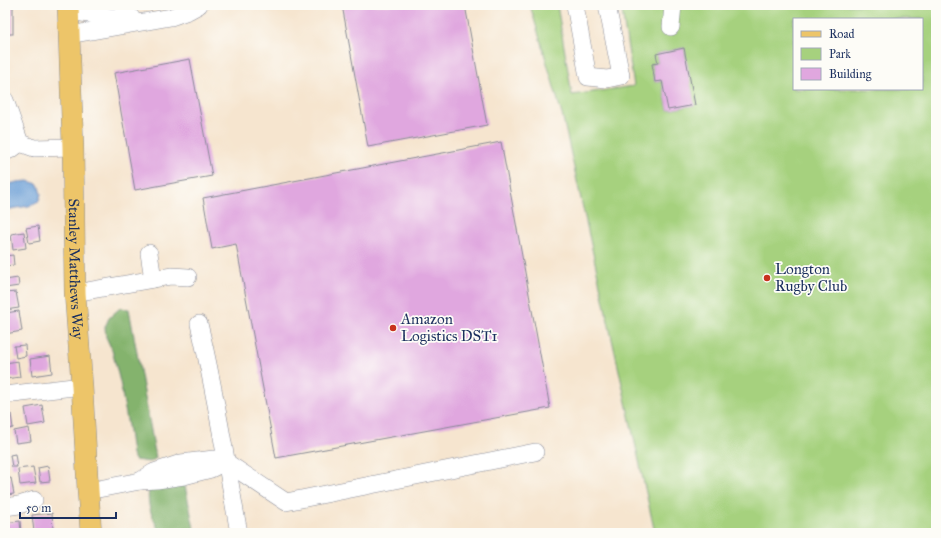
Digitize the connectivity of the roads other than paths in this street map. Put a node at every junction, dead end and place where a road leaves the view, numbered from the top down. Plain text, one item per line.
1 (198, 5) edge
2 (575, 5) edge
3 (607, 5) edge
4 (673, 5) edge
5 (68, 8) edge
6 (171, 17) junction
7 (671, 27) dead end
8 (69, 35) junction
9 (5, 100) edge
10 (20, 143) junction
11 (73, 147) junction
12 (5, 152) edge
13 (149, 253) dead end
14 (188, 277) dead end
15 (153, 279) junction
16 (75, 293) junction
17 (199, 324) dead end
18 (82, 386) junction
19 (5, 395) edge
20 (535, 452) dead end
21 (226, 462) junction
22 (88, 491) junction
23 (34, 500) dead end
24 (5, 507) edge
25 (91, 533) edge
26 (239, 533) edge

1 - 6 street
2 - 3 street
4 - 7 street
5 - 6 street
5 - 8 main road, Stanley Matthews Way
6 - 8 street
8 - 11 main road, Stanley Matthews Way
9 - 10 street
10 - 11 street
10 - 12 street
11 - 16 main road, Stanley Matthews Way
13 - 15 street
14 - 15 street
15 - 16 street
16 - 18 main road, Stanley Matthews Way
17 - 21 street
18 - 19 street
18 - 22 main road, Stanley Matthews Way
20 - 21 street
21 - 22 street
21 - 26 street
22 - 25 main road, Stanley Matthews Way
23 - 24 street

